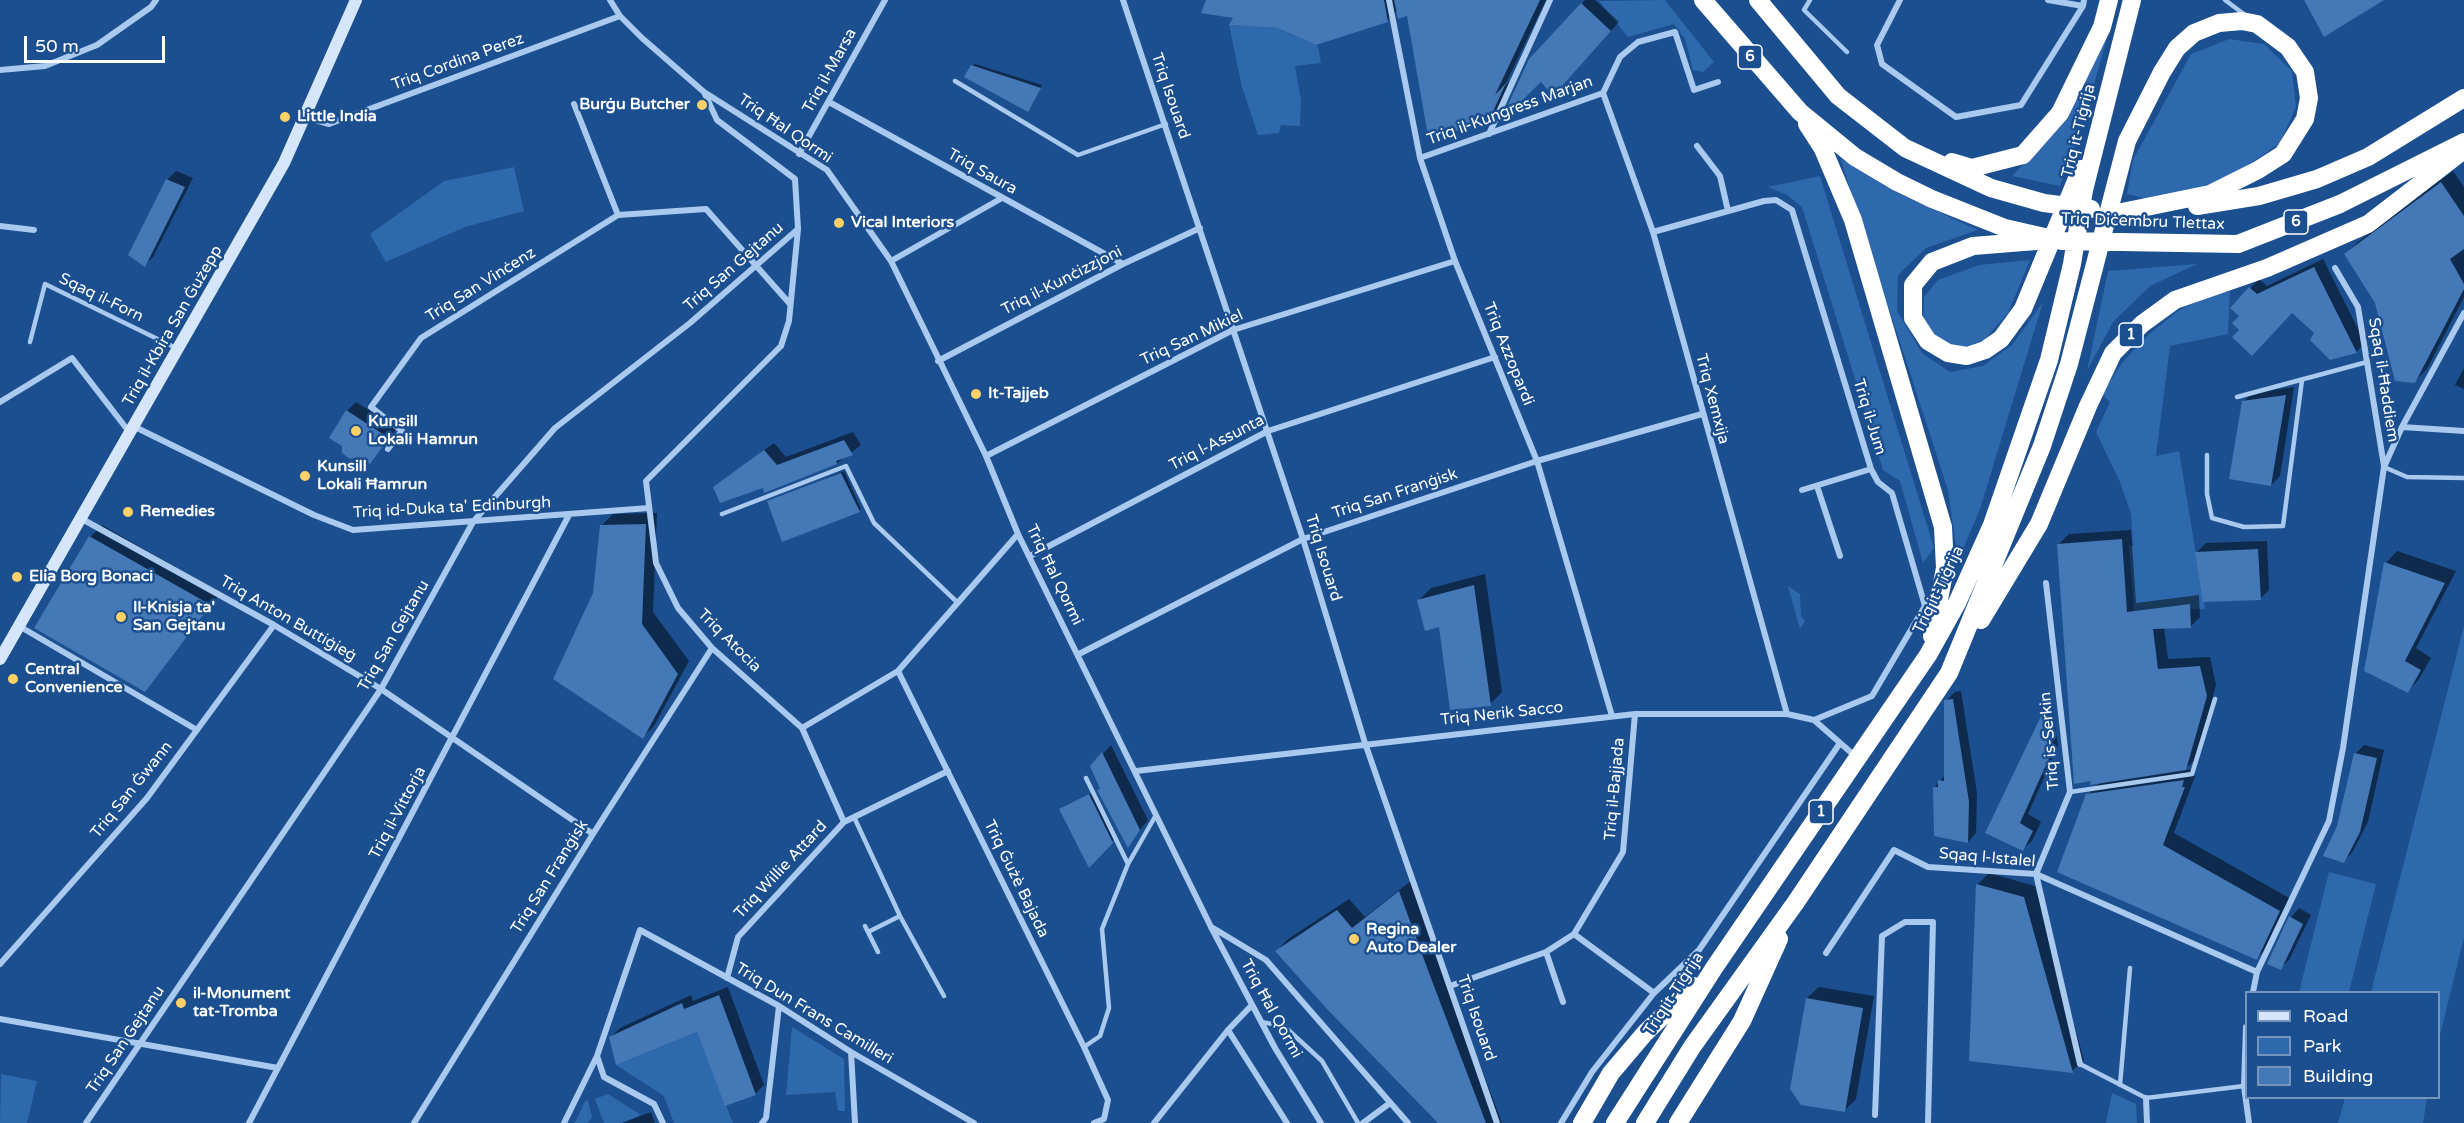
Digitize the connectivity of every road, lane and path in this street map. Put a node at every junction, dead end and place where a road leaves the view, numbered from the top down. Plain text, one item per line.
1 (156, 0) edge
2 (356, 0) edge
3 (610, 0) edge
4 (885, 0) edge
5 (1123, 0) edge
6 (1389, 0) edge
7 (1550, 0) edge
8 (1703, 0) edge
9 (1758, 0) edge
10 (1810, 0) edge
11 (1900, 0) edge
12 (2048, 0) edge
13 (2109, 0) edge
14 (2132, 0) edge
15 (2225, 0) edge
16 (2084, 3) edge
17 (620, 16) junction
18 (2257, 24) junction
19 (1847, 52) dead end
20 (0, 70) edge
21 (955, 81) dead end
22 (1718, 82) dead end
23 (704, 92) junction
24 (1603, 93) junction
25 (2464, 98) edge
26 (829, 102) junction
27 (574, 104) dead end
28 (1800, 112) junction
29 (304, 117) junction
30 (1166, 124) junction
31 (1489, 134) junction
32 (2464, 142) edge
33 (1697, 146) dead end
34 (1905, 148) junction
35 (2464, 150) edge
36 (799, 154) junction
37 (1420, 158) junction
38 (795, 179) joint
39 (2079, 189) junction
40 (1002, 198) junction
41 (1728, 211) junction
42 (2121, 212) junction
43 (618, 215) junction
44 (0, 226) edge
45 (1200, 228) junction
46 (798, 229) junction
47 (34, 230) dead end
48 (1653, 232) junction
49 (2062, 241) junction
50 (891, 261) junction
51 (1455, 261) junction
52 (1123, 264) junction
53 (754, 265) junction
54 (2335, 268) dead end
55 (790, 304) junction
56 (2464, 313) edge
57 (1233, 330) junction
58 (30, 342) dead end
59 (179, 349) junction
60 (1495, 357) junction
61 (938, 361) junction
62 (2367, 362) junction
63 (2302, 380) junction
64 (2237, 397) dead end
65 (0, 402) edge
66 (1702, 414) junction
67 (2402, 427) junction
68 (133, 430) junction
69 (1268, 431) junction
70 (2464, 431) edge
71 (388, 449) dead end
72 (2207, 455) dead end
73 (986, 456) junction
74 (1537, 461) junction
75 (2384, 467) junction
76 (1870, 469) junction
77 (2464, 478) edge
78 (1816, 486) junction
79 (1802, 490) dead end
80 (649, 508) junction
81 (722, 514) dead end
82 (569, 515) junction
83 (82, 519) junction
84 (473, 522) junction
85 (1018, 534) junction
86 (1303, 539) junction
87 (1030, 556) junction
88 (1840, 556) dead end
89 (2046, 583) dead end
90 (958, 603) junction
91 (274, 625) junction
92 (19, 626) junction
93 (712, 648) junction
94 (1078, 654) junction
95 (1928, 655) junction
96 (0, 659) edge
97 (898, 671) junction
98 (1949, 673) junction
99 (381, 689) junction
100 (2215, 699) dead end
101 (1635, 714) junction
102 (1787, 714) junction
103 (1612, 716) junction
104 (1814, 720) junction
105 (802, 728) junction
106 (197, 730) junction
107 (453, 737) junction
108 (1365, 743) junction
109 (1840, 743) junction
110 (1858, 758) junction
111 (948, 771) junction
112 (1136, 771) junction
113 (1086, 778) dead end
114 (2070, 792) junction
115 (1156, 815) junction
116 (854, 817) junction
117 (844, 822) junction
118 (593, 834) junction
119 (1128, 864) junction
120 (2036, 874) junction
121 (1796, 902) junction
122 (900, 916) junction
123 (865, 926) dead end
124 (1211, 927) junction
125 (868, 932) junction
126 (1574, 934) junction
127 (878, 952) dead end
128 (1546, 952) junction
129 (1826, 953) dead end
130 (0, 964) edge
131 (1714, 968) junction
132 (2130, 968) dead end
133 (2257, 972) junction
134 (727, 978) junction
135 (1450, 986) junction
136 (2253, 991) edge
137 (1654, 993) junction
138 (944, 996) dead end
139 (1563, 1002) dead end
140 (1252, 1005) junction
141 (779, 1006) junction
142 (0, 1019) edge
143 (1261, 1022) junction
144 (1228, 1030) junction
145 (140, 1044) junction
146 (1084, 1047) junction
147 (851, 1052) junction
148 (597, 1056) junction
149 (2080, 1064) joint
150 (2245, 1066) edge
151 (278, 1068) junction
152 (2120, 1085) junction
153 (2244, 1086) junction
154 (2245, 1093) edge
155 (2146, 1098) junction
156 (2246, 1099) edge
157 (1390, 1103) junction
158 (1875, 1115) dead end
159 (86, 1123) edge
160 (249, 1123) edge
161 (414, 1123) edge
162 (564, 1123) edge
163 (663, 1123) edge
164 (762, 1123) edge
165 (855, 1123) edge
166 (974, 1123) edge
167 (1094, 1123) edge
168 (1154, 1123) edge
169 (1287, 1123) edge
170 (1321, 1123) edge
171 (1358, 1123) edge
172 (1363, 1123) edge
173 (1408, 1123) edge
174 (1497, 1123) edge
175 (1561, 1123) edge
176 (1582, 1123) edge
177 (1616, 1123) edge
178 (1645, 1123) edge
179 (1677, 1123) edge
180 (1928, 1123) edge
181 (2147, 1123) edge
182 (2249, 1123) edge

1 - 20 street
2 - 29 main road, Triq il-Kbira San Ġużepp
3 - 17 street, Triq Ħal Qormi
4 - 26 street, Triq il-Marsa
5 - 30 street, Triq Isouard
6 - 37 street, Triq Azzopardi
7 - 31 street
8 - 28 highway, Triq Diċembru Tlettax / 6
9 - 34 highway, Triq Diċembru Tlettax / 6
10 - 19 lane
11 - 16 street
12 - 16 street
13 - 34 highway
14 - 39 highway, Triq it-Tiġrija / 1
15 - 18 lane
17 - 23 street, Triq Ħal Qormi
17 - 29 street, Triq Cordina Perez
18 - 42 highway
18 - 98 highway
21 - 30 lane
22 - 24 street, Triq il-Kungress Marjan
23 - 36 street, Triq Ħal Qormi
23 - 38 street, Triq Ħal Qormi
24 - 31 street, Triq il-Kungress Marjan
24 - 48 street, Triq Xemxija
25 - 42 highway, Triq Diċembru Tlettax / 6
26 - 36 street, Triq il-Marsa
26 - 40 street, Triq Saura
27 - 43 street
28 - 49 highway, Triq Diċembru Tlettax / 6
28 - 95 highway
29 - 59 main road, Triq il-Kbira San Ġużepp
30 - 45 street, Triq Isouard
31 - 37 street, Triq il-Kungress Marjan
32 - 49 highway, Triq Diċembru Tlettax / 6
33 - 41 street
34 - 42 highway, Triq Diċembru Tlettax / 6
35 - 98 highway, 1
36 - 50 street, Triq Ħal Qormi
37 - 51 street, Triq Azzopardi
38 - 46 street, Triq Atocia
39 - 49 highway
39 - 95 highway, Triq it-Tiġrija / 1
40 - 50 street
40 - 52 street, Triq Saura
41 - 48 street, Triq il-Jum
41 - 76 street, Triq il-Jum
43 - 53 street, Triq San Vinċenz
43 - 71 street, Triq San Vinċenz
44 - 47 street
45 - 52 street, Triq il-Kunċizzjoni
45 - 57 street, Triq Isouard
46 - 53 street, Triq San Gejtanu
46 - 55 street, Triq Atocia
48 - 66 street, Triq Xemxija
50 - 61 street, Triq Ħal Qormi
51 - 57 street, Triq San Mikiel
51 - 60 street, Triq Azzopardi
52 - 61 street, Triq il-Kunċizzjoni
53 - 55 street, Triq San Vinċenz
53 - 84 street, Triq San Gejtanu
54 - 62 street, Sqaq il-Ħaddiem
55 - 80 street, Triq Atocia
56 - 67 street
57 - 69 street, Triq Isouard
57 - 73 street, Triq San Mikiel
58 - 59 lane, Sqaq il-Forn
59 - 68 main road, Triq il-Kbira San Ġużepp
60 - 69 street, Triq l-Assunta
60 - 74 street, Triq Azzopardi
61 - 73 street, Triq Ħal Qormi
62 - 63 lane
62 - 75 street, Sqaq il-Ħaddiem
63 - 64 lane
63 - 72 lane
65 - 68 street
66 - 74 street, Triq San Franġisk
66 - 102 street, Triq Xemxija
67 - 70 street
67 - 75 street
68 - 83 main road, Triq il-Kbira San Ġużepp
68 - 84 street, Triq id-Duka ta' Edinburgh
69 - 86 street, Triq Isouard
69 - 87 street, Triq l-Assunta
73 - 85 street, Triq Ħal Qormi
74 - 86 street, Triq San Franġisk
74 - 103 street, Triq Azzopardi
75 - 77 lane
75 - 133 street
76 - 78 street
76 - 104 street, Triq il-Jum
78 - 79 street
78 - 88 street
80 - 82 street, Triq id-Duka ta' Edinburgh
80 - 93 street, Triq Atocia
81 - 90 lane
82 - 84 street, Triq id-Duka ta' Edinburgh
82 - 107 street, Triq il-Vittorja
83 - 91 street, Triq Anton Buttiġieġ
83 - 92 main road, Triq il-Kbira San Ġużepp
84 - 99 street, Triq San Gejtanu
85 - 87 street, Triq Ħal Qormi
85 - 90 street
86 - 94 street, Triq San Franġisk
86 - 108 street, Triq Isouard
87 - 94 street, Triq Ħal Qormi
89 - 114 street, Triq is-Serkin
90 - 97 street
91 - 99 street, Triq Anton Buttiġieġ
91 - 106 street, Triq San Ġwann
92 - 96 main road, Triq il-Kbira San Ġużepp
92 - 106 street
93 - 105 street, Triq Atocia
93 - 118 street, Triq San Franġisk
94 - 112 street, Triq Ħal Qormi
95 - 110 highway, Triq it-Tiġrija / 1
97 - 105 street
97 - 111 street, Triq Ġużè Bajada
98 - 121 highway, 1
99 - 107 street, Triq Anton Buttiġieġ
99 - 145 street, Triq San Gejtanu
100 - 114 lane
101 - 102 street, Triq Nerik Sacco
101 - 103 street, Triq Nerik Sacco
101 - 126 street, Triq il-Bajjada
102 - 104 street, Triq Nerik Sacco
103 - 108 street, Triq Nerik Sacco
104 - 109 street, Triq Nerik Sacco
105 - 117 street
106 - 130 street, Triq San Ġwann
107 - 118 street, Triq Anton Buttiġieġ
107 - 151 street, Triq il-Vittorja
108 - 112 street, Triq Nerik Sacco
108 - 135 street, Triq Isouard
109 - 110 street, Triq Nerik Sacco
109 - 137 street
110 - 131 highway, Triq it-Tiġrija / 1
111 - 116 street, Triq Willie Attard
111 - 146 street, Triq Ġużè Bajada
112 - 115 street, Triq Ħal Qormi
113 - 119 lane
114 - 120 street, Triq is-Serkin
115 - 119 lane
115 - 124 street, Triq Ħal Qormi
116 - 117 street, Triq Willie Attard
116 - 122 lane
117 - 134 street, Triq Willie Attard
118 - 161 street, Triq San Franġisk
119 - 146 lane
120 - 129 street, Sqaq l-Istalel
120 - 133 street, Sqaq l-Istalel
120 - 149 street
121 - 178 highway, 1
121 - 179 highway
122 - 125 lane
122 - 138 lane
123 - 125 lane
124 - 140 street, Triq Ħal Qormi
124 - 157 street
125 - 127 lane
126 - 128 street
126 - 137 street
128 - 135 street
128 - 139 street
131 - 176 highway
131 - 177 highway, Triq it-Tiġrija / 1
132 - 152 lane
133 - 136 street
134 - 141 street, Triq Dun Frans Camilleri
134 - 148 street, Triq Dun Frans Camilleri
135 - 174 street, Triq Isouard
137 - 175 street
140 - 143 street, Triq Ħal Qormi
140 - 144 street
141 - 147 street, Triq Dun Frans Camilleri
141 - 164 street
142 - 145 street
143 - 170 street, Triq Ħal Qormi
143 - 171 lane
144 - 168 street
144 - 169 street
145 - 151 street
145 - 159 street, Triq San Gejtanu
146 - 167 street, Triq Ġużè Bajada
147 - 165 street
147 - 166 street, Triq Dun Frans Camilleri
148 - 162 street
148 - 163 street
149 - 152 lane
150 - 153 street
151 - 160 street, Triq il-Vittorja
152 - 155 lane
153 - 154 street
153 - 155 lane
155 - 181 street
156 - 182 street
157 - 172 street
157 - 173 street
158 - 180 street

